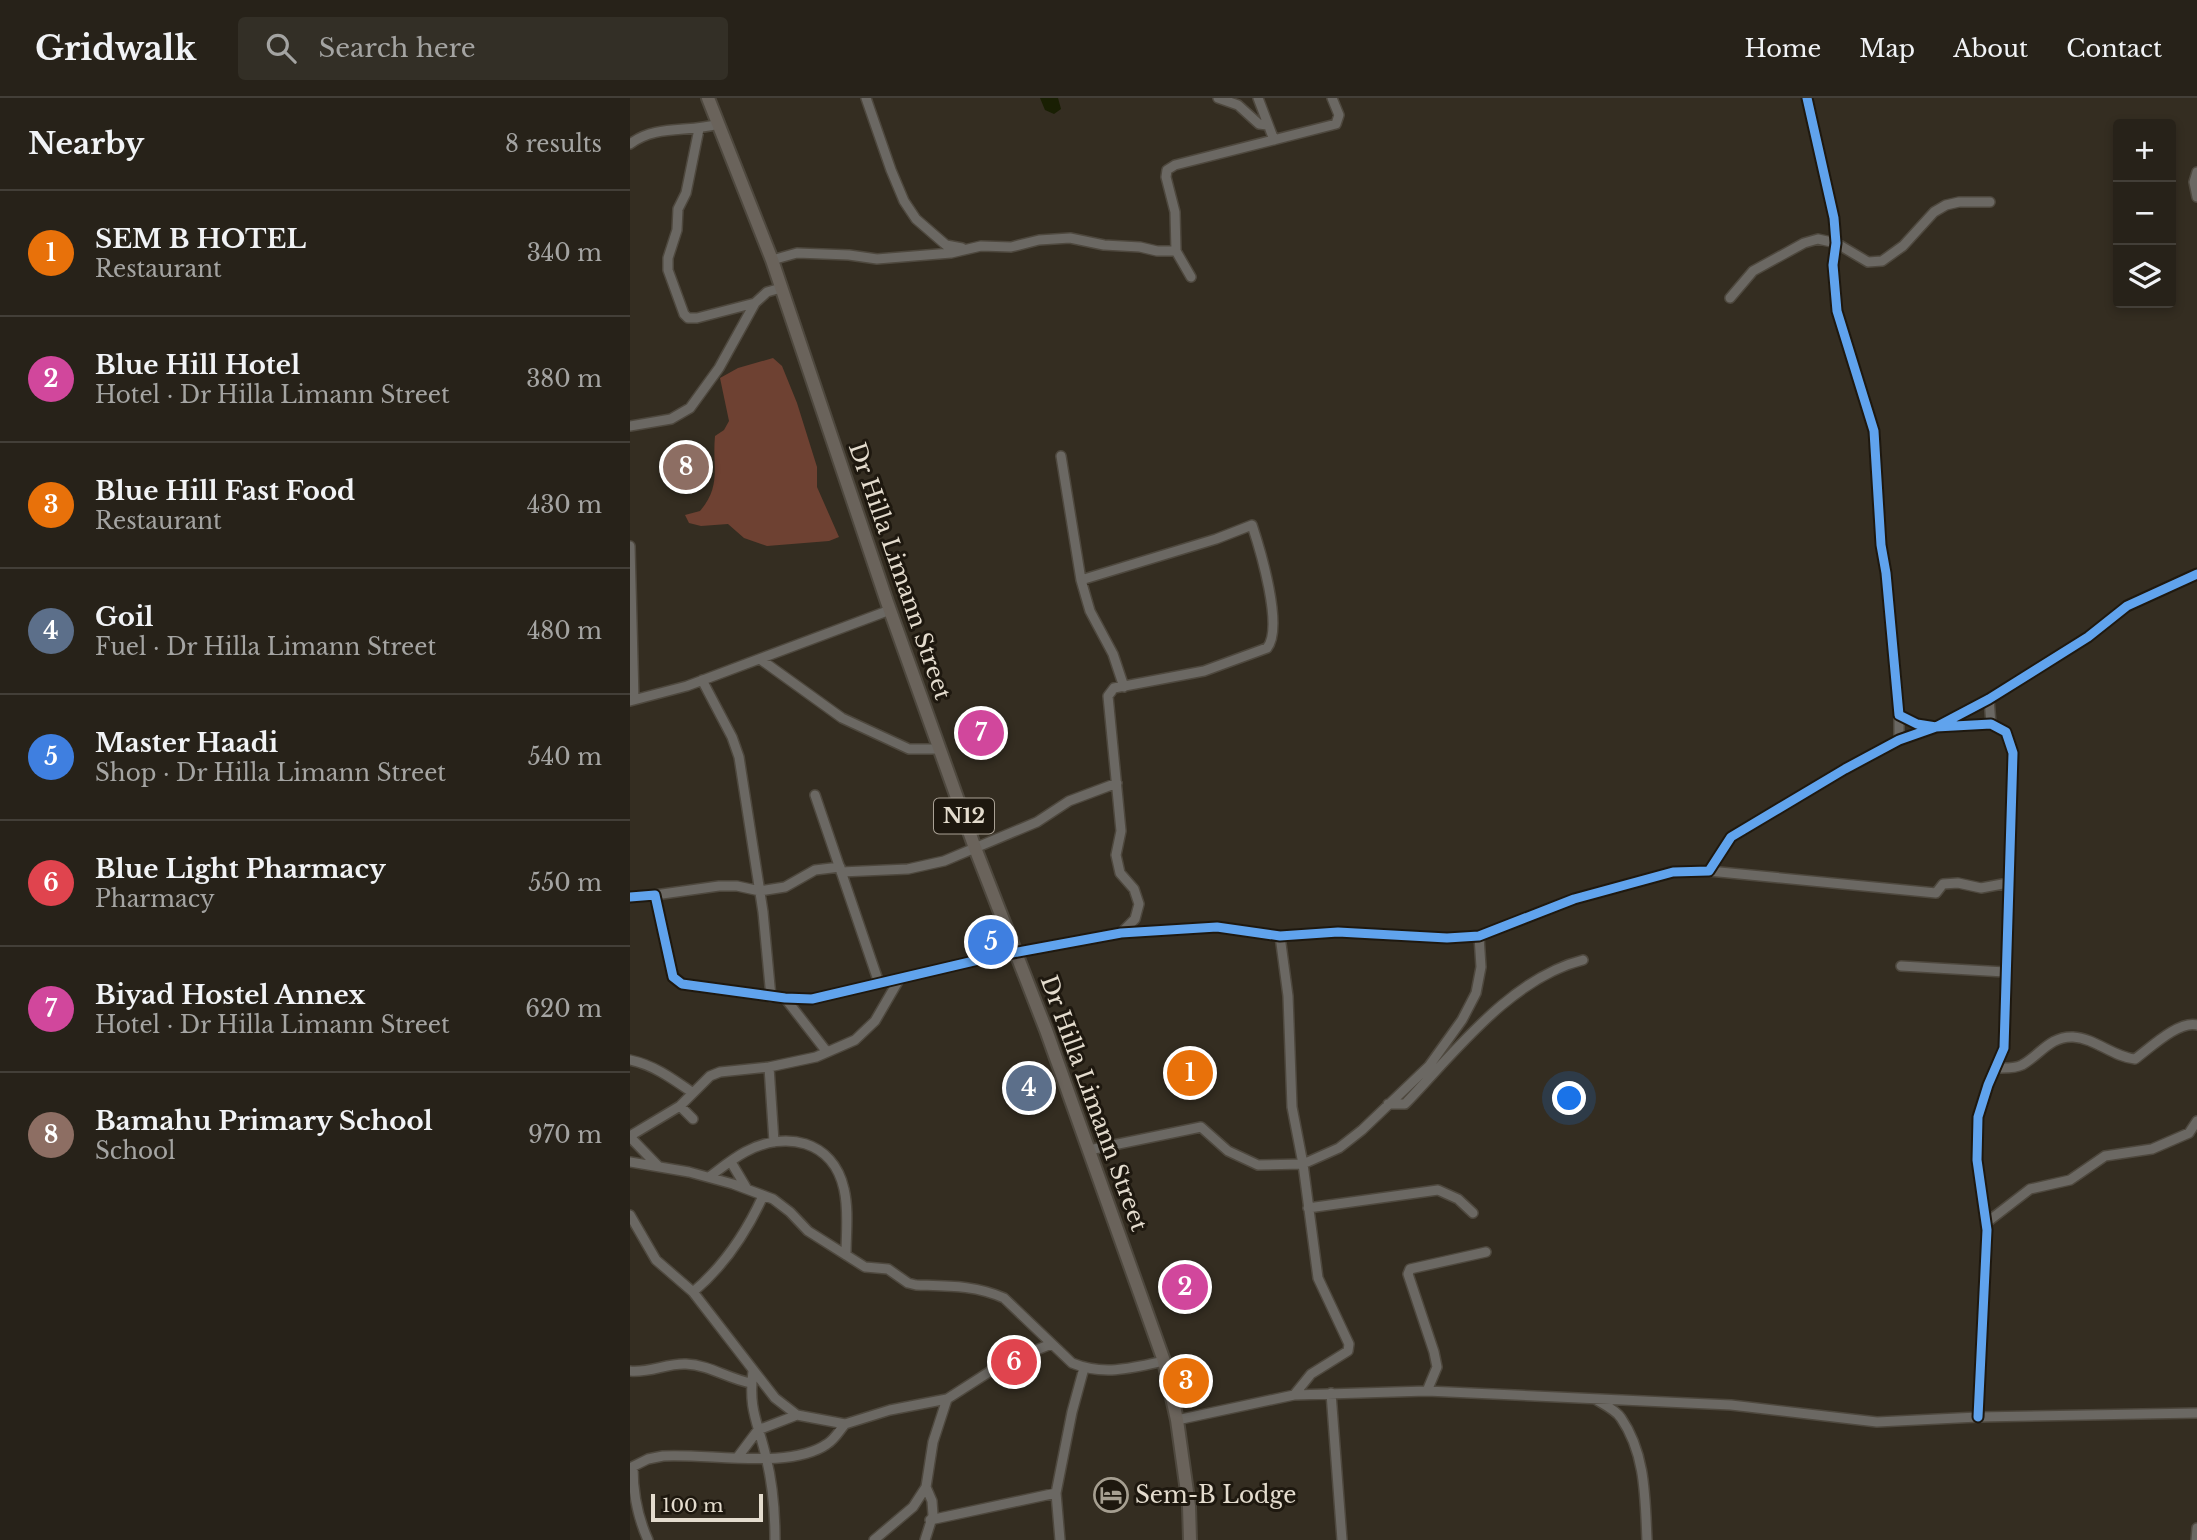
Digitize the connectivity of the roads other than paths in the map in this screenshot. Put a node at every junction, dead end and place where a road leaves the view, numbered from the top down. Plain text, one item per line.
1 (709, 98) edge
2 (866, 98) edge
3 (1218, 98) edge
4 (1258, 98) edge
5 (1332, 98) edge
6 (1807, 98) edge
7 (718, 124) junction
8 (1267, 125) junction
9 (699, 129) junction
10 (1273, 140) junction
11 (630, 144) edge
12 (2197, 172) edge
13 (2197, 197) edge
14 (1990, 202) dead end
15 (1836, 243) junction
16 (964, 248) junction
17 (1176, 251) junction
18 (772, 260) junction
19 (1191, 277) dead end
20 (781, 288) junction
21 (1730, 298) dead end
22 (755, 303) junction
23 (630, 426) edge
24 (1061, 456) dead end
25 (630, 546) edge
26 (630, 561) edge
27 (2197, 574) edge
28 (1081, 580) junction
29 (890, 610) junction
30 (760, 659) junction
31 (702, 680) junction
32 (1124, 687) junction
33 (1989, 699) junction
34 (632, 701) edge
35 (1899, 715) junction
36 (1991, 724) junction
37 (1936, 727) junction
38 (1899, 740) junction
39 (940, 749) junction
40 (1117, 783) junction
41 (815, 795) dead end
42 (975, 848) junction
43 (840, 869) junction
44 (1709, 871) junction
45 (2008, 883) junction
46 (760, 891) junction
47 (655, 895) junction
48 (630, 897) edge
49 (1121, 933) junction
50 (1280, 936) junction
51 (1479, 936) junction
52 (1016, 953) junction
53 (1583, 960) dead end
54 (1901, 966) dead end
55 (2005, 972) junction
56 (900, 978) junction
57 (879, 983) junction
58 (771, 997) junction
59 (785, 998) junction
60 (2197, 1025) edge
61 (827, 1052) junction
62 (630, 1060) edge
63 (769, 1067) junction
64 (1995, 1068) junction
65 (693, 1093) junction
66 (1388, 1104) junction
67 (680, 1106) junction
68 (693, 1119) dead end
69 (2197, 1121) edge
70 (630, 1137) edge
71 (774, 1142) junction
72 (1089, 1150) junction
73 (630, 1162) edge
74 (732, 1162) junction
75 (1303, 1164) junction
76 (659, 1167) junction
77 (709, 1177) junction
78 (747, 1189) junction
79 (763, 1196) junction
80 (1308, 1208) junction
81 (1473, 1213) dead end
82 (630, 1215) edge
83 (1986, 1223) junction
84 (1486, 1252) dead end
85 (846, 1255) junction
86 (694, 1292) junction
87 (1051, 1344) junction
88 (1164, 1361) junction
89 (1084, 1368) junction
90 (630, 1371) edge
91 (753, 1371) junction
92 (751, 1383) junction
93 (1427, 1391) junction
94 (1331, 1393) junction
95 (1294, 1395) junction
96 (947, 1398) junction
97 (1594, 1398) junction
98 (2197, 1413) edge
99 (797, 1415) junction
100 (1978, 1417) junction
101 (1177, 1420) junction
102 (845, 1424) junction
103 (758, 1430) junction
104 (737, 1458) junction
105 (767, 1458) junction
106 (632, 1467) edge
107 (926, 1487) junction
108 (1056, 1493) junction
109 (930, 1520) junction
110 (2197, 1528) edge
111 (648, 1540) edge
112 (775, 1540) edge
113 (874, 1540) edge
114 (925, 1540) edge
115 (1060, 1540) edge
116 (1190, 1540) edge
117 (1342, 1540) edge
118 (1647, 1540) edge
119 (2196, 1540) edge

1 - 7 highway, Dr Hilla Limann Street / N12
2 - 16 street
3 - 8 street
4 - 8 street
5 - 10 street
6 - 15 street
7 - 9 street
7 - 18 highway, Dr Hilla Limann Street / N12
8 - 10 street
9 - 11 street
9 - 22 street
10 - 17 street
12 - 13 street
14 - 15 street
15 - 21 street
15 - 35 street
16 - 17 street
16 - 18 street
17 - 19 street
18 - 20 highway, Dr Hilla Limann Street / N12
20 - 22 street
20 - 29 highway, Dr Hilla Limann Street / N12
22 - 23 street
24 - 28 street
25 - 26 street
26 - 34 street
27 - 33 street
28 - 32 street
28 - 32 street
29 - 30 street
29 - 39 highway, Dr Hilla Limann Street / N12
30 - 31 street
30 - 39 street
31 - 34 street
31 - 46 street
32 - 40 street
33 - 36 street
33 - 37 street
35 - 37 street
35 - 38 street
36 - 37 street
36 - 45 street
37 - 38 street
38 - 44 street
39 - 42 highway, Dr Hilla Limann Street / N12
40 - 42 street
40 - 49 street
41 - 43 street
42 - 43 street
42 - 52 highway, Dr Hilla Limann Street / N12
43 - 46 street
43 - 57 street
44 - 45 street
44 - 51 street
45 - 55 street
46 - 47 street
46 - 58 street
47 - 48 street
47 - 58 street
49 - 50 street
49 - 52 street
50 - 51 street
50 - 75 street
51 - 66 street
52 - 56 street
52 - 72 highway, Dr Hilla Limann Street / N12
53 - 66 street
54 - 55 street
55 - 64 street
56 - 57 street
56 - 61 street
57 - 59 street
58 - 59 street
59 - 61 street
60 - 64 street
61 - 63 street
62 - 65 street
63 - 65 street
63 - 71 street
64 - 83 street
65 - 67 street
66 - 75 street
67 - 68 street
67 - 70 street
69 - 83 street
70 - 76 street
71 - 74 street
71 - 85 street
72 - 75 street
72 - 88 highway, Dr Hilla Limann Street / N12
73 - 76 street
74 - 77 street
74 - 78 street
75 - 80 street
76 - 77 street
77 - 78 street
78 - 79 street
79 - 85 street
79 - 86 street
80 - 81 street
80 - 95 street
82 - 86 street
83 - 100 street
84 - 93 street
85 - 87 street
86 - 91 street
87 - 89 street
87 - 96 street
88 - 89 street
88 - 101 highway, Dr Hilla Limann Street / N12
89 - 108 street
90 - 92 street
91 - 92 street
91 - 99 street
92 - 103 street
93 - 94 street
93 - 97 street
94 - 95 street
94 - 117 street
95 - 101 street
96 - 102 street
96 - 107 street
97 - 100 street
97 - 118 street
98 - 100 street
99 - 102 street
99 - 103 street
101 - 116 highway, Dr Hilla Limann Street / N12
102 - 105 street
103 - 104 street
103 - 105 street
104 - 105 street
104 - 106 street
105 - 112 street
106 - 111 street
107 - 109 street
107 - 113 street
108 - 109 street
108 - 115 street
109 - 114 street
110 - 119 street

